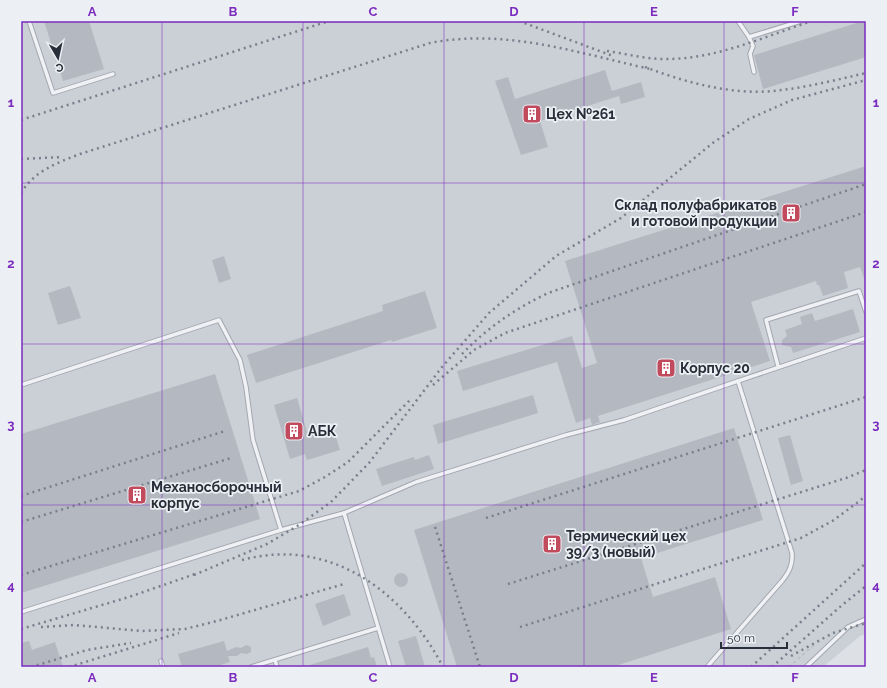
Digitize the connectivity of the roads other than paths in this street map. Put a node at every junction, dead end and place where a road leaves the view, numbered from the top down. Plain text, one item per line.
1 (29, 21) edge
2 (738, 21) edge
3 (801, 21) edge
4 (749, 37) junction
5 (754, 72) dead end
6 (113, 74) dead end
7 (866, 312) edge
8 (866, 338) edge
9 (778, 366) junction
10 (738, 381) junction
11 (21, 385) edge
12 (344, 513) junction
13 (281, 530) junction
14 (21, 612) edge
15 (866, 619) edge
16 (378, 628) junction
17 (274, 660) junction
18 (161, 661) dead end
19 (163, 667) edge
20 (251, 667) edge
21 (277, 667) edge
22 (390, 667) edge
23 (707, 667) edge
24 (806, 667) edge

1 - 6 lane
2 - 4 lane
3 - 4 lane
4 - 5 lane
7 - 9 lane
8 - 9 lane
9 - 10 lane
10 - 12 lane
10 - 23 lane
11 - 13 lane
12 - 13 lane
12 - 16 lane
13 - 14 lane
15 - 24 lane
16 - 17 lane
16 - 22 lane
17 - 20 lane
17 - 21 lane
18 - 19 lane

